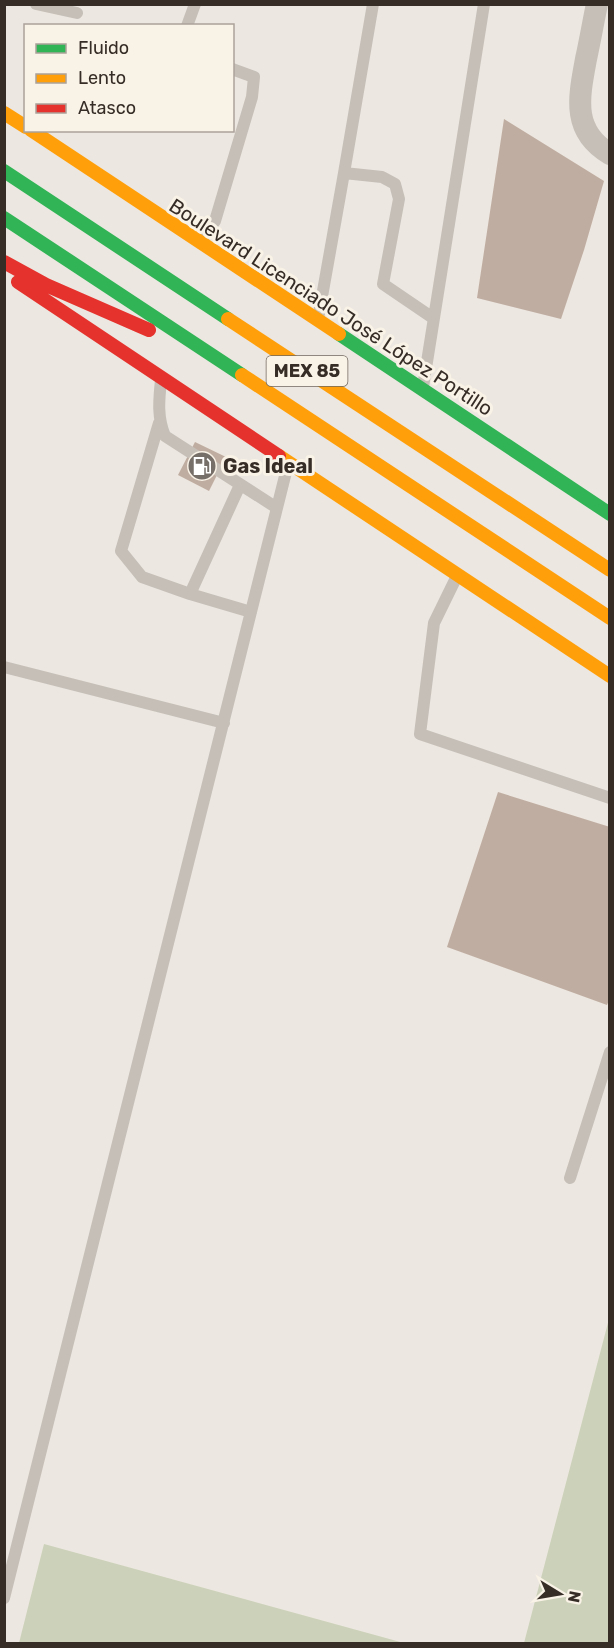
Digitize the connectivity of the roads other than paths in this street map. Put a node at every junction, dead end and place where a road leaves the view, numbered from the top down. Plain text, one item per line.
1 (36, 4) edge
2 (195, 4) edge
3 (373, 4) edge
4 (484, 4) edge
5 (597, 4) edge
6 (77, 13) dead end
7 (188, 24) edge
8 (234, 70) edge
9 (4, 113) edge
10 (24, 126) edge
11 (34, 132) edge
12 (609, 154) edge
13 (4, 171) edge
14 (32, 172) dead end
15 (344, 173) junction
16 (70, 214) junction
17 (4, 218) edge
18 (200, 243) junction
19 (4, 262) edge
20 (4, 273) edge
21 (433, 318) junction
22 (318, 320) junction
23 (214, 355) junction
24 (161, 379) junction
25 (422, 391) junction
26 (159, 423) junction
27 (289, 463) junction
28 (240, 485) junction
29 (277, 508) junction
30 (609, 514) edge
31 (609, 570) edge
32 (457, 575) junction
33 (190, 594) junction
34 (251, 612) junction
35 (609, 618) edge
36 (4, 667) edge
37 (609, 676) edge
38 (224, 723) junction
39 (609, 798) edge
40 (609, 1052) edge
41 (570, 1178) dead end
42 (4, 1598) edge

1 - 6 lane
2 - 7 lane
3 - 15 lane
4 - 21 lane
5 - 12 street
8 - 18 lane
9 - 10 main road
11 - 18 main road, Boulevard Licenciado José López Portillo
13 - 16 main road, MEX 85
14 - 16 main road
15 - 21 lane
15 - 22 lane
16 - 31 main road, MEX 85
17 - 23 main road, MEX 85
18 - 22 main road, Boulevard Licenciado José López Portillo
19 - 23 main road
20 - 24 main road
21 - 25 lane
22 - 25 main road, Boulevard Licenciado José López Portillo
23 - 35 main road, MEX 85
24 - 26 lane
24 - 27 main road
25 - 30 main road, Boulevard Licenciado José López Portillo
26 - 28 lane
26 - 33 lane
27 - 29 lane
27 - 32 main road
28 - 29 lane
28 - 33 lane
29 - 34 lane
32 - 37 main road
32 - 39 lane
33 - 34 lane
34 - 38 lane
36 - 38 lane
38 - 42 lane
40 - 41 lane

